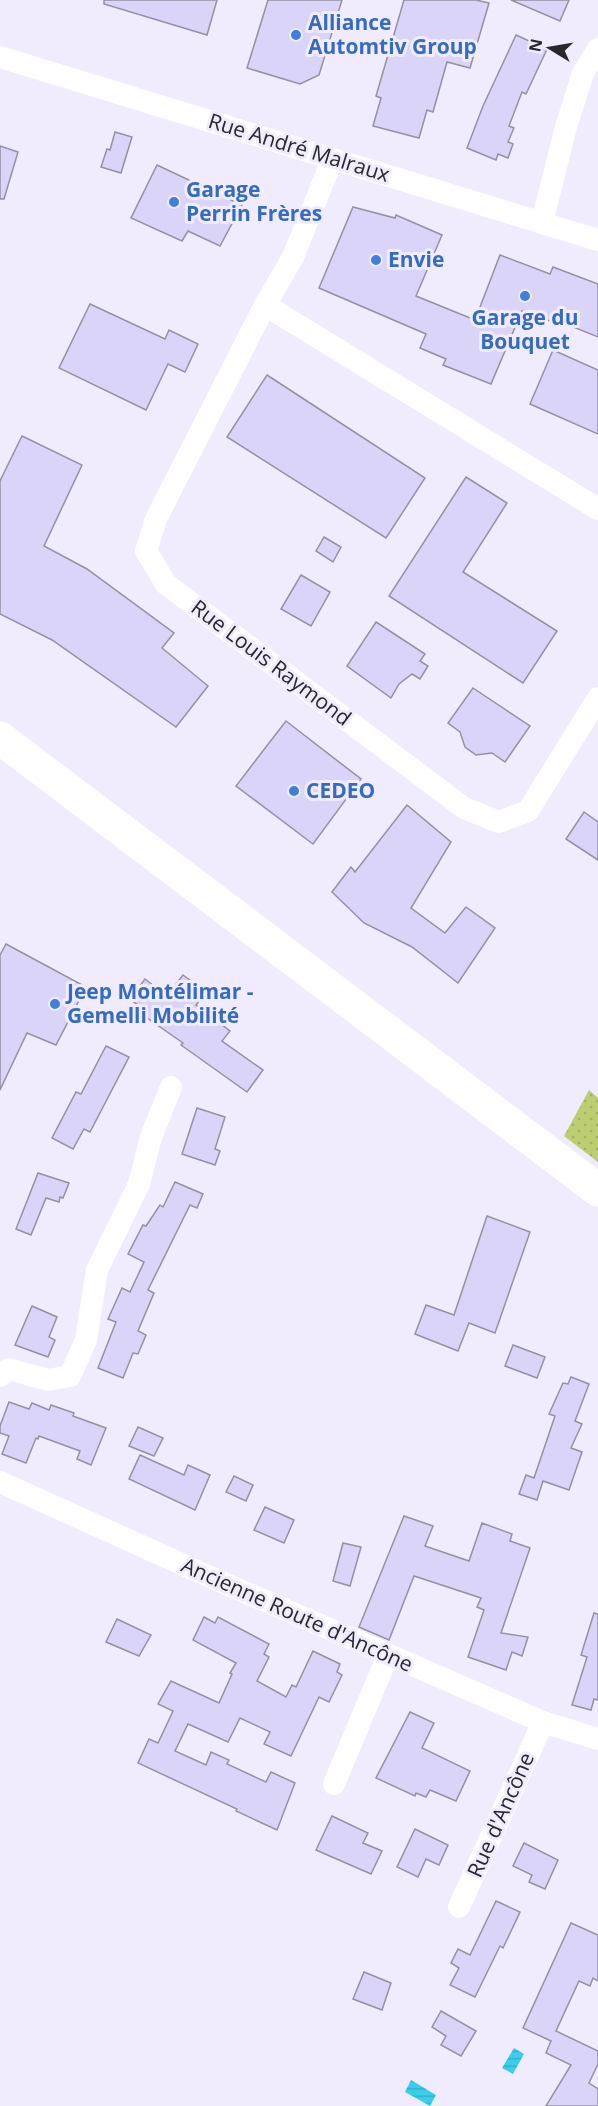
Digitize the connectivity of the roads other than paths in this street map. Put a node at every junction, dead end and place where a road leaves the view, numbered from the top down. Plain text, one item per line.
1 (598, 49) edge
2 (0, 57) edge
3 (332, 159) junction
4 (542, 223) junction
5 (598, 240) edge
6 (265, 305) junction
7 (598, 509) edge
8 (598, 698) edge
9 (0, 738) edge
10 (171, 1087) dead end
11 (598, 1190) edge
12 (0, 1376) edge
13 (0, 1482) edge
14 (388, 1655) junction
15 (543, 1722) junction
16 (598, 1739) edge
17 (334, 1784) dead end
18 (459, 1907) dead end

1 - 4 street
2 - 3 street, Rue André Malraux
3 - 4 street, Rue André Malraux
3 - 6 street, Rue Louis Raymond
4 - 5 street, Rue André Malraux
6 - 7 street
6 - 8 street, Rue Louis Raymond
9 - 11 main road
10 - 12 street
13 - 14 street, Ancienne Route d'Ancône
14 - 15 street, Ancienne Route d'Ancône
14 - 17 street
15 - 16 street, Ancienne Route d'Ancône
15 - 18 street, Rue d'Ancône

